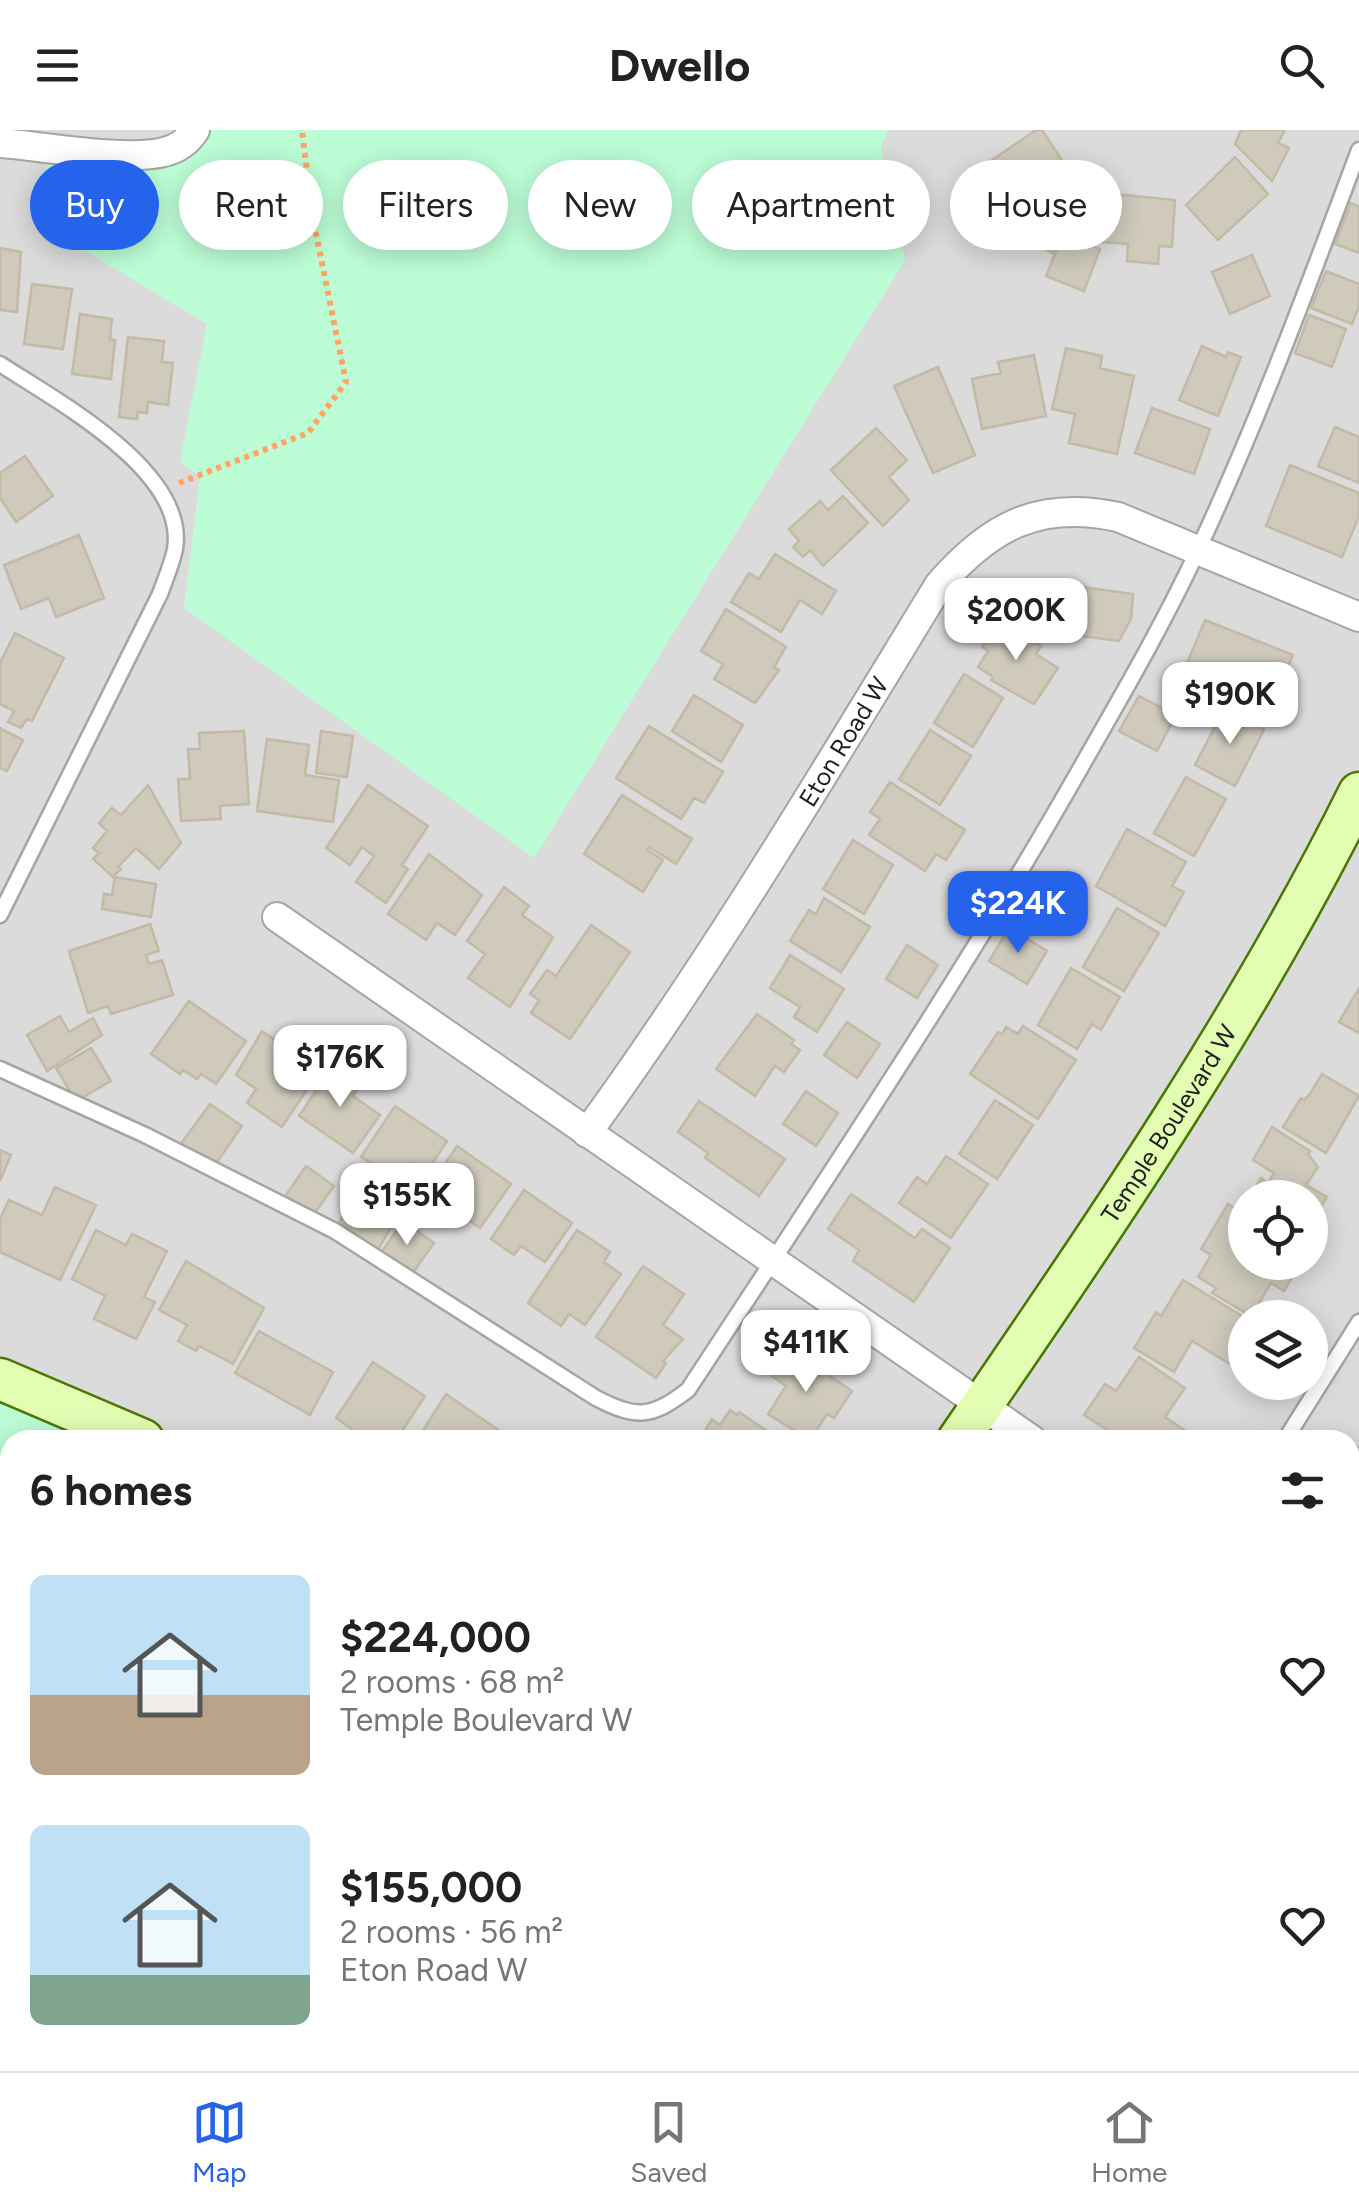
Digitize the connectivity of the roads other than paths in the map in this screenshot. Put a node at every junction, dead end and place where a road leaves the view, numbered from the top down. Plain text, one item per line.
1 (195, 130) edge
2 (0, 143) edge
3 (1359, 150) edge
4 (0, 364) edge
5 (1198, 551) junction
6 (1359, 617) edge
7 (1359, 793) edge
8 (0, 915) edge
9 (277, 917) dead end
10 (0, 1069) edge
11 (588, 1133) junction
12 (772, 1261) junction
13 (1359, 1322) edge
14 (0, 1379) edge
15 (981, 1406) junction
16 (120, 1430) edge
17 (965, 1430) edge
18 (1017, 1430) edge
19 (1292, 1430) edge

1 - 2 street
3 - 5 lane
4 - 8 lane
5 - 6 street, Eton Road W
5 - 11 street, Eton Road W
5 - 12 lane
7 - 15 street, Temple Boulevard W
9 - 11 street
10 - 12 lane
11 - 12 street
12 - 15 street
13 - 19 lane
14 - 16 street
15 - 17 street, Temple Boulevard W
15 - 18 street

